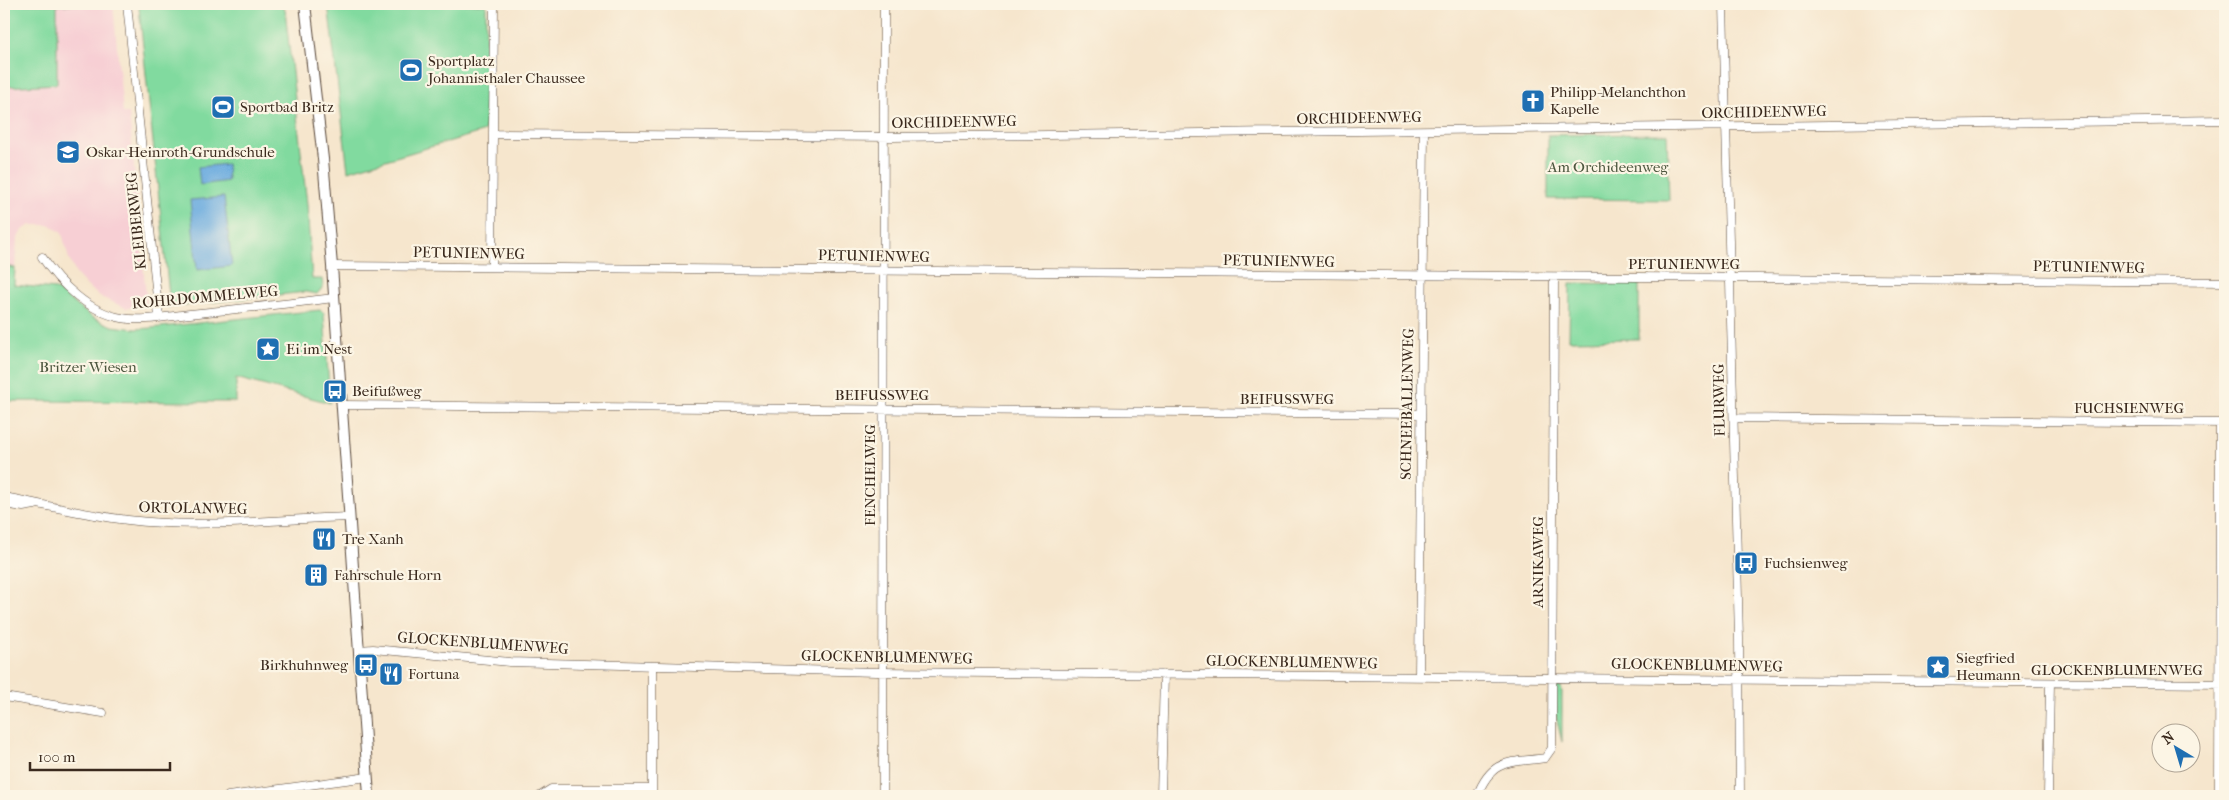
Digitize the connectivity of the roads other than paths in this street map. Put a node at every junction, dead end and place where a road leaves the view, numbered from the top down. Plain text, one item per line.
1 (127, 4) edge
2 (305, 4) edge
3 (494, 4) edge
4 (884, 4) edge
5 (1723, 4) edge
6 (2225, 120) edge
7 (1725, 126) junction
8 (1424, 131) junction
9 (493, 134) junction
10 (884, 137) junction
11 (42, 257) dead end
12 (332, 266) junction
13 (492, 267) junction
14 (884, 270) junction
15 (1422, 276) junction
16 (1554, 277) junction
17 (1730, 278) junction
18 (2225, 282) edge
19 (334, 298) junction
20 (159, 317) junction
21 (342, 405) junction
22 (884, 409) junction
23 (1421, 414) junction
24 (1734, 418) junction
25 (2223, 423) edge
26 (4, 497) edge
27 (4, 504) edge
28 (36, 505) junction
29 (349, 517) junction
30 (359, 650) junction
31 (652, 666) junction
32 (884, 672) junction
33 (1164, 674) junction
34 (1419, 677) junction
35 (1551, 677) junction
36 (1740, 679) junction
37 (2050, 683) junction
38 (2222, 684) edge
39 (4, 697) edge
40 (103, 713) dead end
41 (368, 777) junction
42 (652, 792) edge
43 (228, 796) edge
44 (369, 796) edge
45 (540, 796) edge
46 (883, 796) edge
47 (1161, 796) edge
48 (1477, 796) edge
49 (1740, 796) edge
50 (2048, 796) edge
51 (2218, 796) edge

1 - 20 street, KLEIBERWEG
2 - 12 street
3 - 9 street
4 - 10 street, FENCHELWEG
5 - 7 street, FLURWEG
6 - 7 street, ORCHIDEENWEG
7 - 8 street, ORCHIDEENWEG
7 - 17 street, FLURWEG
8 - 10 street, ORCHIDEENWEG
8 - 15 street, SCHNEEBALLENWEG
9 - 10 street, ORCHIDEENWEG
9 - 13 street
10 - 14 street, FENCHELWEG
11 - 20 street, ROHRDOMMELWEG
12 - 13 street, PETUNIENWEG
12 - 19 street
13 - 14 street, PETUNIENWEG
14 - 15 street, PETUNIENWEG
14 - 22 street, FENCHELWEG
15 - 16 street, PETUNIENWEG
15 - 23 street, SCHNEEBALLENWEG
16 - 17 street, PETUNIENWEG
16 - 35 street, ARNIKAWEG
17 - 18 street, PETUNIENWEG
17 - 24 street, FLURWEG
19 - 20 street, ROHRDOMMELWEG
19 - 21 street
21 - 22 street, BEIFUSSWEG
21 - 29 street
22 - 23 street, BEIFUSSWEG
22 - 32 street, FENCHELWEG
23 - 34 street, SCHNEEBALLENWEG
24 - 25 street, FUCHSIENWEG
24 - 36 street, FLURWEG
25 - 38 street
26 - 28 street, ORTOLANWEG
27 - 28 street, ORTOLANWEG
28 - 29 street, ORTOLANWEG
29 - 30 street
30 - 31 street, GLOCKENBLUMENWEG
30 - 41 street
31 - 32 street, GLOCKENBLUMENWEG
31 - 42 street
32 - 33 street, GLOCKENBLUMENWEG
32 - 46 street, FENCHELWEG
33 - 34 street, GLOCKENBLUMENWEG
33 - 47 street
34 - 35 street, GLOCKENBLUMENWEG
35 - 36 street, GLOCKENBLUMENWEG
35 - 48 street, ARNIKAWEG
36 - 37 street, GLOCKENBLUMENWEG
36 - 49 street, FLURWEG
37 - 38 street, GLOCKENBLUMENWEG
37 - 50 street
38 - 51 street
39 - 40 street
41 - 43 street
41 - 44 street
42 - 45 street

